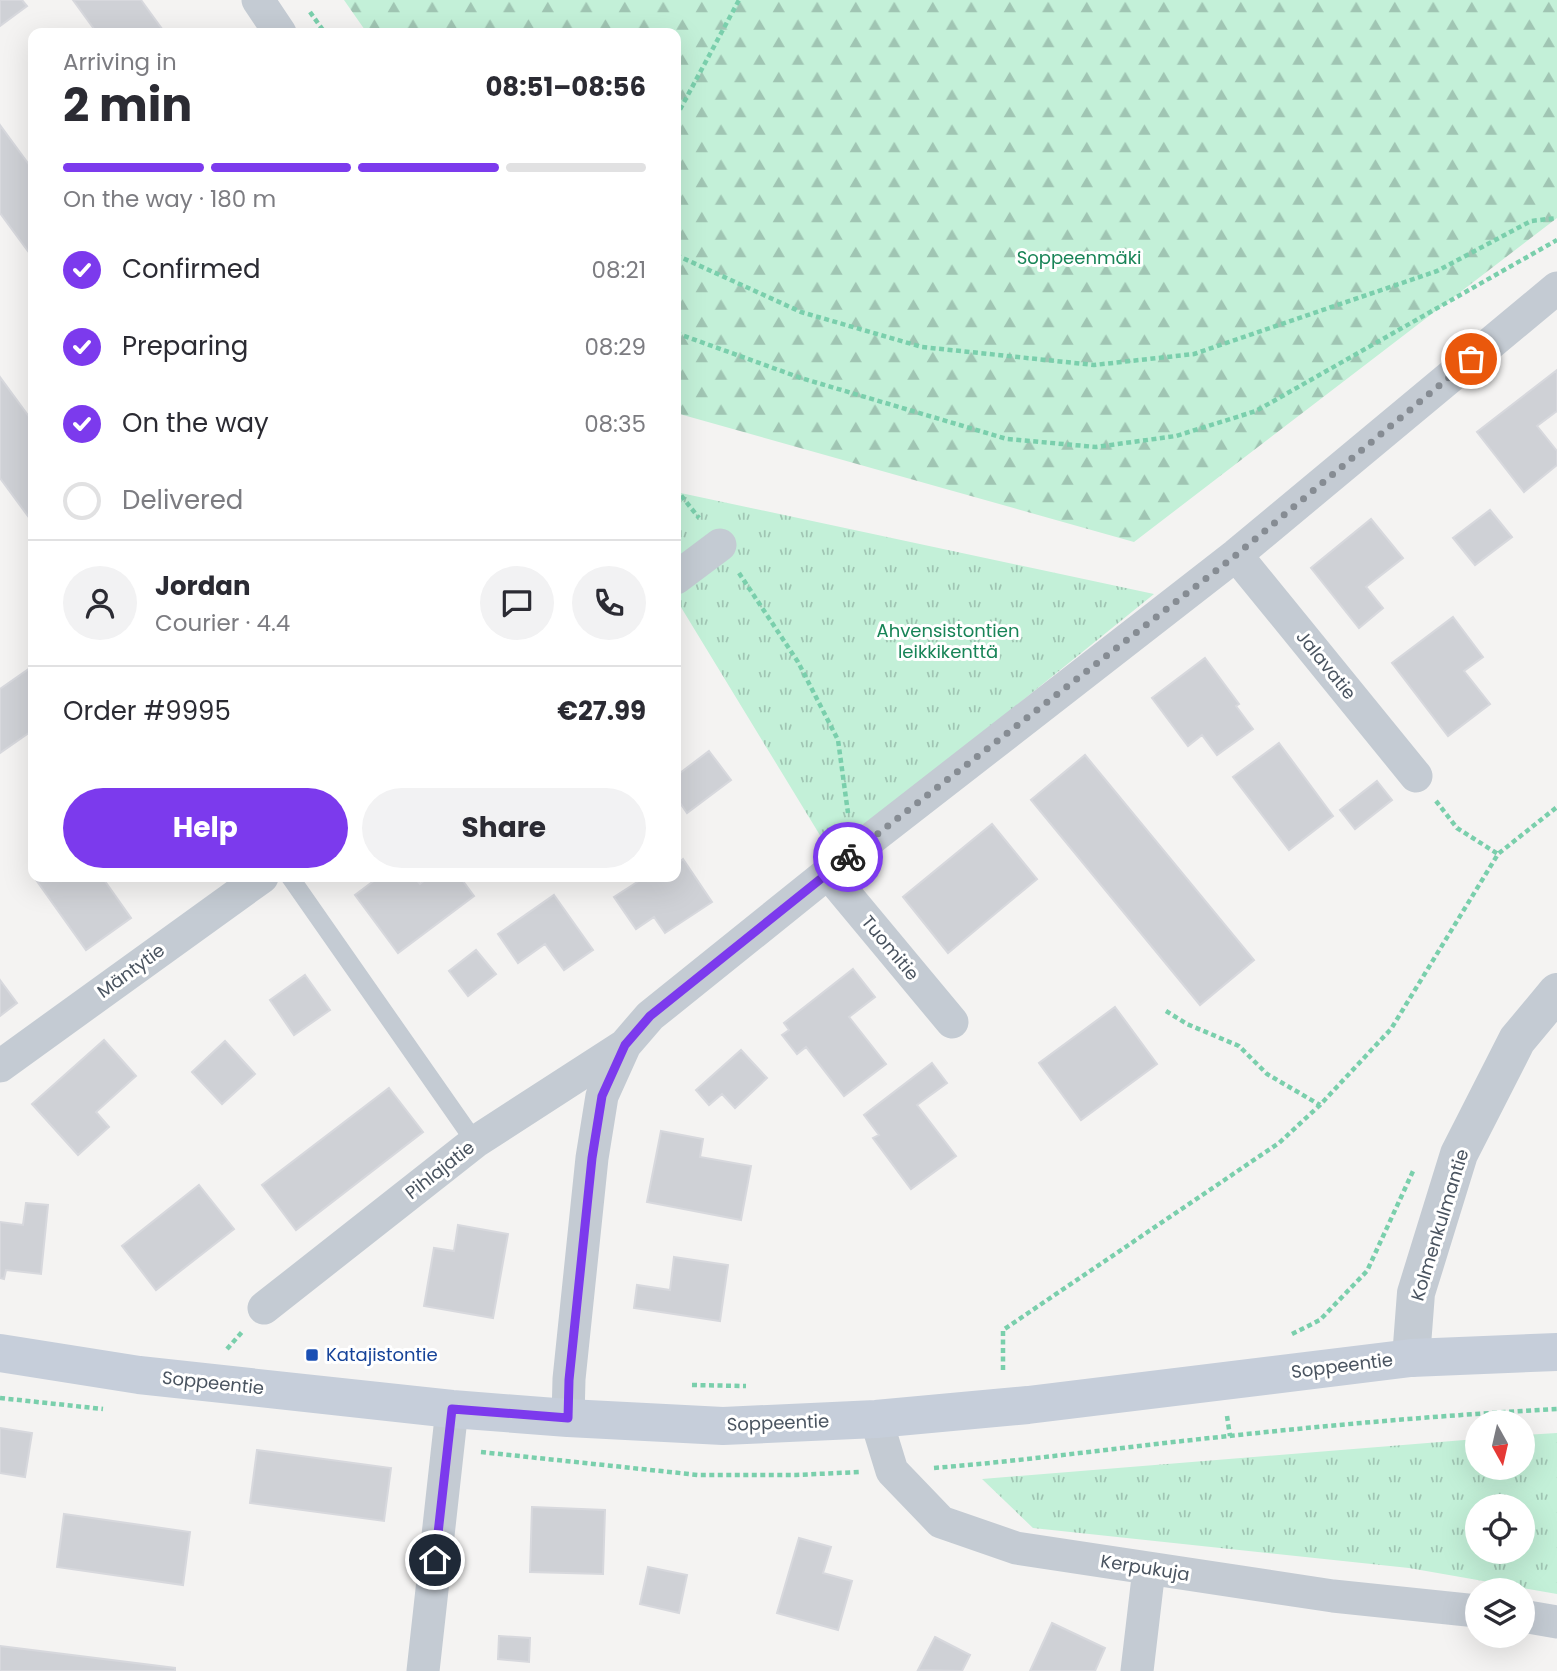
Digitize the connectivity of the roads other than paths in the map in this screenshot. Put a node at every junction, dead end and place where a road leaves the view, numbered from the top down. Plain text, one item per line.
1 (258, 0) edge
2 (277, 28) edge
3 (1557, 288) edge
4 (720, 545) road end
5 (1236, 555) junction
6 (681, 574) edge
7 (1416, 776) road end
8 (828, 873) junction
9 (255, 882) edge
10 (293, 882) edge
11 (1557, 992) edge
12 (952, 1022) dead end
13 (625, 1045) junction
14 (0, 1066) edge
15 (475, 1142) junction
16 (264, 1308) dead end
17 (1557, 1352) edge
18 (0, 1353) edge
19 (1410, 1358) junction
20 (452, 1409) junction
21 (568, 1418) junction
22 (876, 1419) junction
23 (1149, 1569) junction
24 (1465, 1610) edge
25 (1535, 1618) edge
26 (1557, 1622) edge
27 (424, 1671) edge
28 (1138, 1671) edge

1 - 2 street
3 - 5 street
4 - 6 street
5 - 7 street, Jalavatie
5 - 8 street
8 - 12 street, Tuomitie
8 - 13 street
9 - 14 street, Mäntytie
10 - 15 lane
11 - 19 street, Kolmenkulmantie
13 - 15 street, Pihlajatie
13 - 21 street
15 - 16 street, Pihlajatie
17 - 19 main road, Soppeentie
18 - 20 main road, Soppeentie
19 - 22 main road, Soppeentie
20 - 21 main road, Soppeentie
20 - 27 street
21 - 22 main road, Soppeentie
22 - 23 street, Kerpukuja
23 - 24 street, Kerpukuja
23 - 28 street
25 - 26 street

